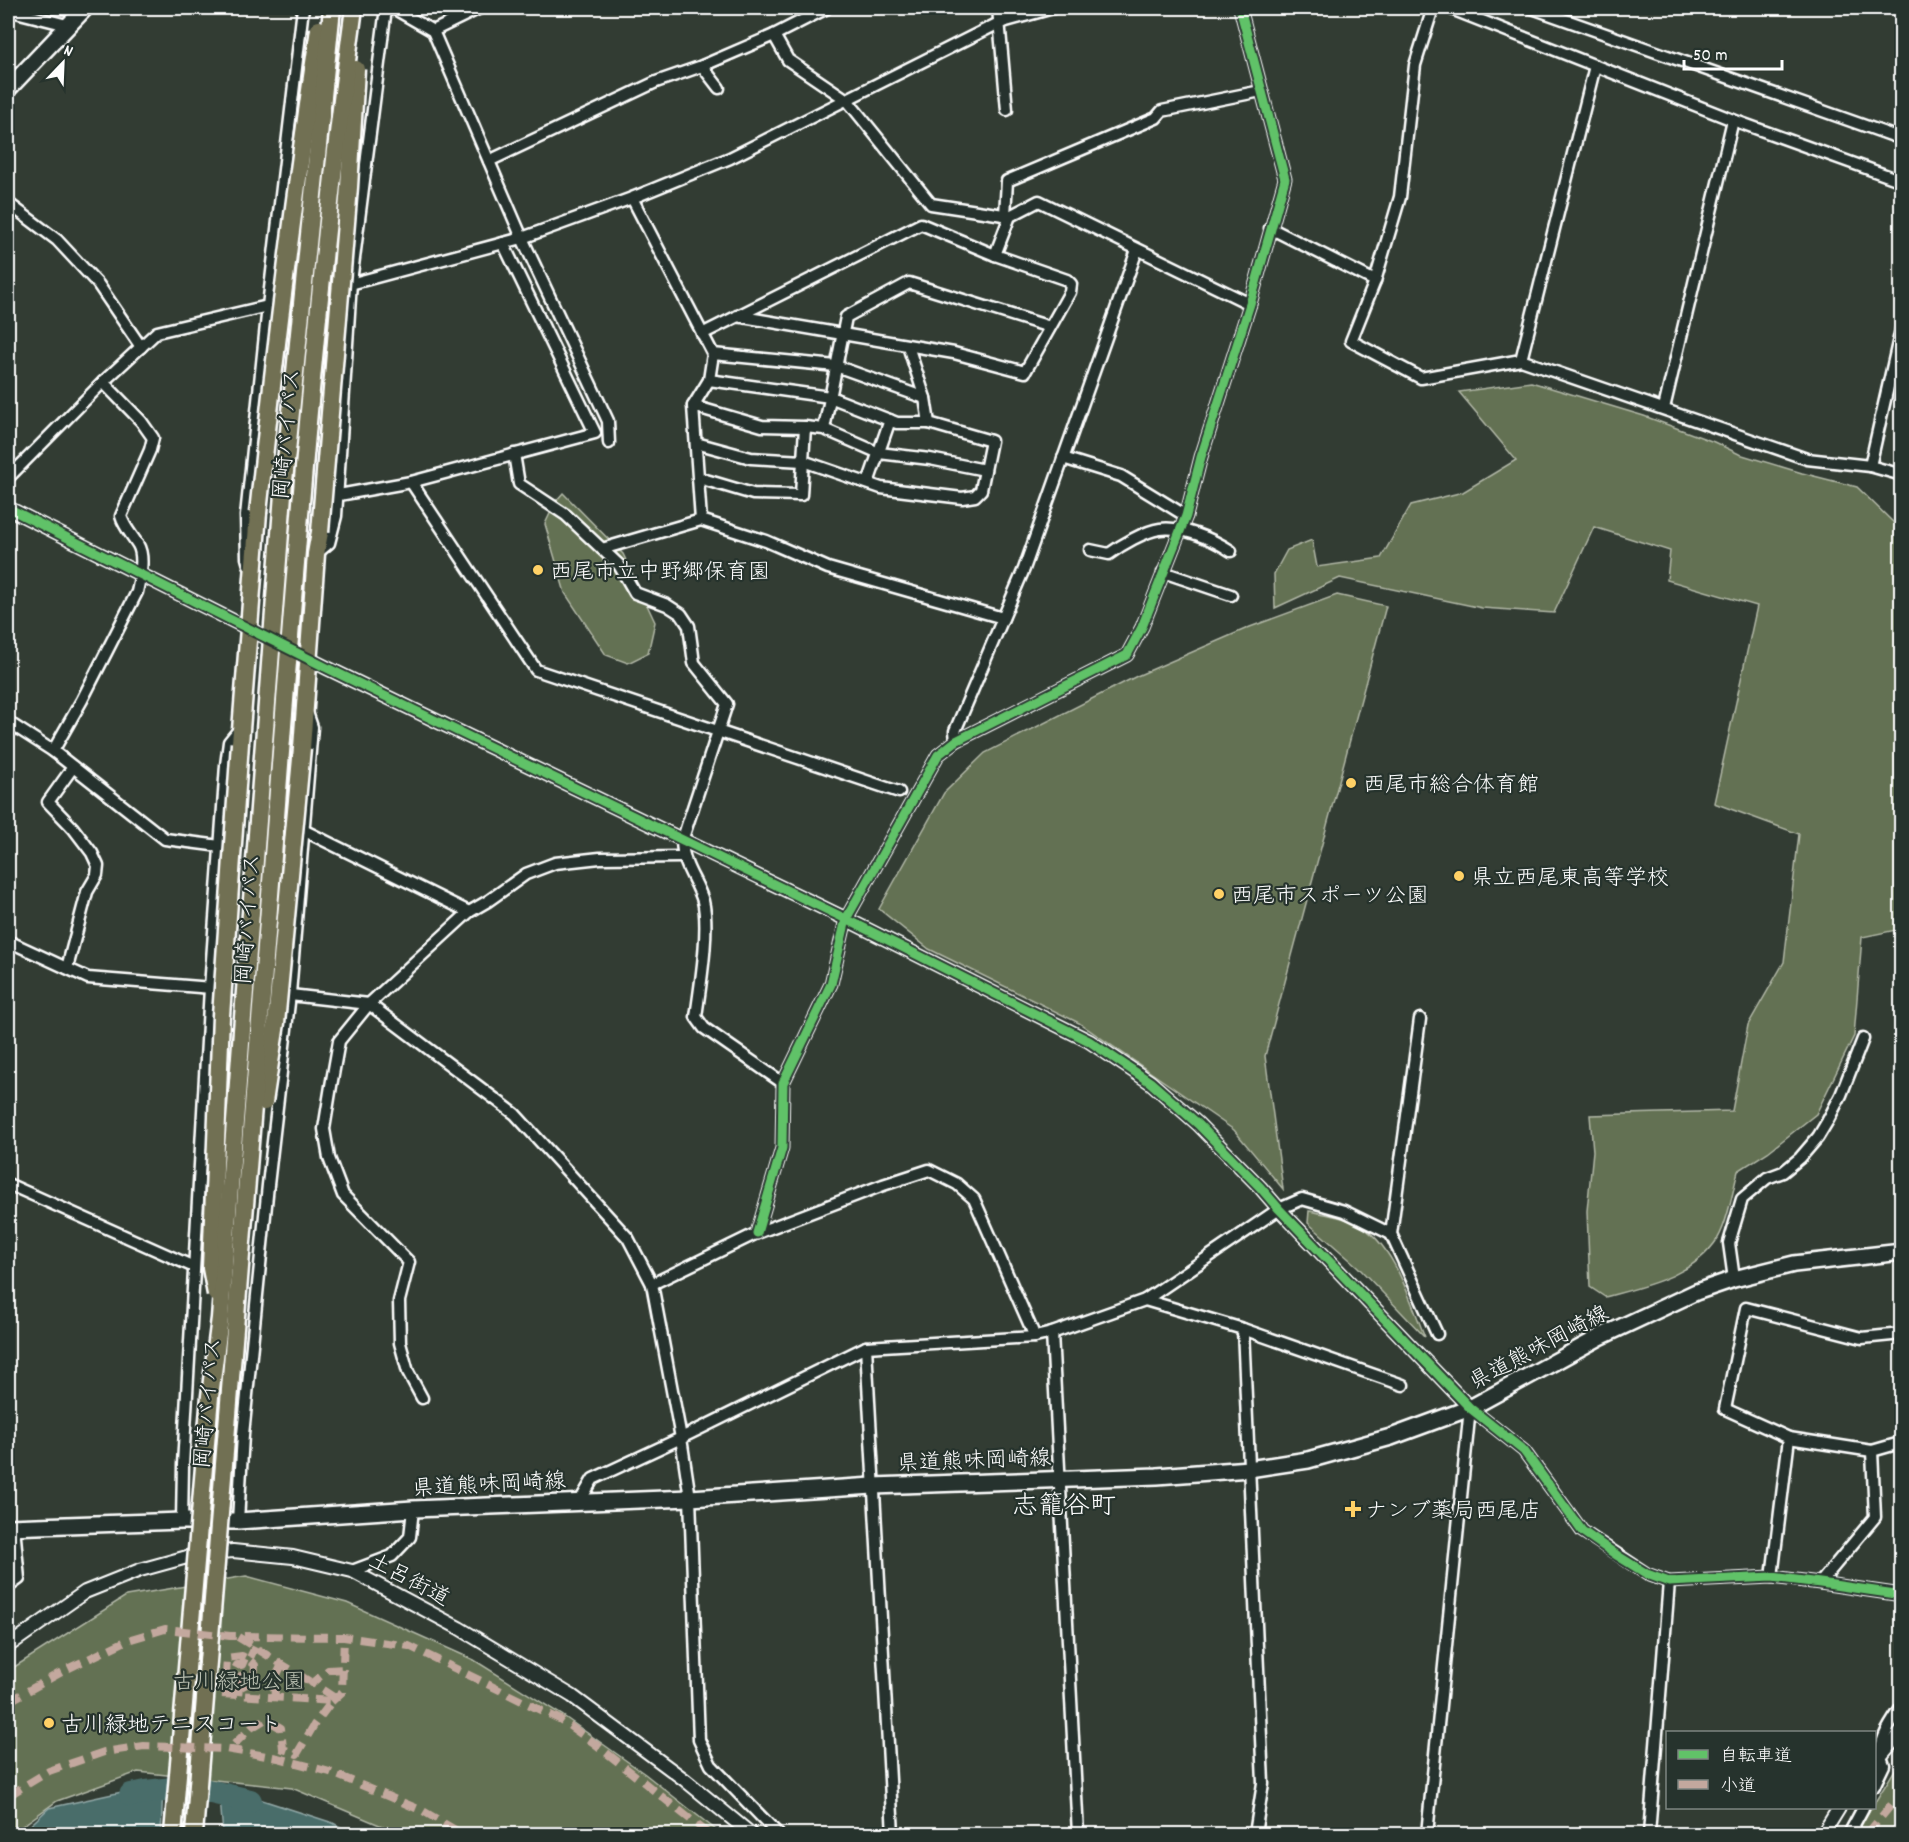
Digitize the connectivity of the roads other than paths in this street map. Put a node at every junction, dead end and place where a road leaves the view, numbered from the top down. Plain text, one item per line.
1 (85, 8) edge
2 (303, 8) edge
3 (322, 8) edge
4 (332, 8) edge
5 (354, 8) edge
6 (386, 8) edge
7 (393, 8) edge
8 (480, 8) edge
9 (826, 8) edge
10 (998, 8) edge
11 (1053, 8) edge
12 (1240, 8) edge
13 (1433, 8) edge
14 (1449, 8) edge
15 (1532, 8) edge
16 (8, 10) edge
17 (999, 22) junction
18 (67, 25) junction
19 (433, 31) junction
20 (774, 35) junction
21 (350, 42) junction
22 (702, 66) junction
23 (1595, 66) junction
24 (719, 88) dead end
25 (8, 89) edge
26 (1262, 91) junction
27 (847, 100) junction
28 (1007, 110) dead end
29 (1733, 120) junction
30 (1902, 139) edge
31 (489, 161) junction
32 (1902, 181) edge
33 (632, 198) junction
34 (8, 203) edge
35 (1008, 215) junction
36 (1270, 228) junction
37 (522, 238) junction
38 (503, 243) junction
39 (1137, 250) junction
40 (995, 255) junction
41 (1375, 281) junction
42 (351, 282) junction
43 (1250, 304) junction
44 (268, 306) junction
45 (737, 316) junction
46 (1902, 325) edge
47 (1050, 327) junction
48 (702, 334) junction
49 (842, 334) junction
50 (908, 345) junction
51 (141, 347) junction
52 (713, 354) junction
53 (1521, 360) junction
54 (836, 366) junction
55 (709, 380) junction
56 (104, 382) junction
57 (830, 397) junction
58 (925, 398) junction
59 (693, 406) junction
60 (1664, 408) junction
61 (890, 420) junction
62 (929, 423) junction
63 (805, 427) junction
64 (824, 429) junction
65 (609, 443) dead end
66 (696, 443) junction
67 (879, 453) junction
68 (514, 454) junction
69 (1063, 458) junction
70 (803, 461) junction
71 (1870, 466) junction
72 (985, 470) junction
73 (1902, 475) edge
74 (8, 478) edge
75 (699, 478) junction
76 (411, 482) junction
77 (868, 483) junction
78 (339, 495) junction
79 (8, 508) edge
80 (1186, 516) junction
81 (701, 520) junction
82 (1180, 530) junction
83 (602, 549) junction
84 (1090, 550) dead end
85 (1231, 551) dead end
86 (316, 554) junction
87 (1163, 572) junction
88 (141, 574) junction
89 (253, 578) junction
90 (1231, 595) dead end
91 (1003, 618) junction
92 (249, 628) junction
93 (309, 659) junction
94 (306, 707) junction
95 (8, 722) edge
96 (718, 731) junction
97 (241, 734) junction
98 (956, 741) junction
99 (52, 751) junction
100 (73, 767) junction
101 (899, 792) dead end
102 (305, 831) junction
103 (682, 841) junction
104 (220, 846) junction
105 (683, 857) junction
106 (469, 912) junction
107 (846, 919) junction
108 (8, 941) edge
109 (67, 968) junction
110 (210, 988) junction
111 (290, 994) junction
112 (369, 1004) junction
113 (1420, 1018) dead end
114 (1863, 1039) dead end
115 (783, 1083) junction
116 (8, 1184) edge
117 (1279, 1209) junction
118 (757, 1233) junction
119 (1391, 1234) junction
120 (1902, 1252) edge
121 (194, 1267) junction
122 (241, 1267) junction
123 (1734, 1279) junction
124 (652, 1284) junction
125 (1145, 1300) junction
126 (220, 1318) junction
127 (1243, 1329) junction
128 (1052, 1333) junction
129 (1437, 1334) dead end
130 (1902, 1334) edge
131 (1035, 1337) junction
132 (866, 1347) junction
133 (1403, 1385) dead end
134 (422, 1398) dead end
135 (1470, 1408) junction
136 (681, 1438) junction
137 (1789, 1438) junction
138 (1900, 1443) dead end
139 (1872, 1451) junction
140 (1249, 1469) junction
141 (1059, 1479) junction
142 (873, 1486) junction
143 (690, 1498) junction
144 (580, 1501) junction
145 (413, 1509) junction
146 (182, 1521) junction
147 (238, 1521) junction
148 (11, 1527) edge
149 (352, 1571) junction
150 (1772, 1577) junction
151 (1669, 1582) junction
152 (1820, 1582) junction
153 (8, 1587) edge
154 (1902, 1595) edge
155 (8, 1646) edge
156 (1902, 1707) edge
157 (1902, 1731) edge
158 (1877, 1761) edge
159 (1876, 1784) edge
160 (1838, 1809) edge
161 (1862, 1809) edge
162 (173, 1834) edge
163 (194, 1834) edge
164 (751, 1834) edge
165 (778, 1834) edge
166 (893, 1834) edge
167 (1078, 1834) edge
168 (1255, 1834) edge
169 (1427, 1834) edge
170 (1649, 1834) edge
171 (1823, 1834) edge
172 (1848, 1834) edge

1 - 18 main road
2 - 44 street
3 - 89 highway, bridge
4 - 126 highway, 岡崎バイパス, bridge
5 - 21 highway, 岡崎バイパス, bridge
6 - 42 street
7 - 19 street
8 - 19 street
9 - 20 street
10 - 17 street
11 - 17 street
12 - 26 street
13 - 41 street
14 - 23 street
15 - 30 street
16 - 18 street
17 - 27 street
17 - 28 street
18 - 25 main road
19 - 31 street
20 - 22 street
20 - 27 street
21 - 86 highway, bridge
21 - 122 highway, 岡崎バイパス, bridge
22 - 24 street
22 - 31 street
23 - 29 street
23 - 53 street
26 - 35 street
26 - 36 street
27 - 33 street
27 - 35 street
29 - 32 street
29 - 60 street
31 - 37 street
33 - 37 street
33 - 48 street
34 - 51 street
35 - 39 street
35 - 40 street
36 - 41 street
36 - 43 street
37 - 38 street
37 - 65 street
38 - 42 street
38 - 68 street
39 - 43 street
39 - 69 street
40 - 45 street
40 - 47 street
41 - 53 street
42 - 44 street
42 - 78 street
43 - 80 street
44 - 51 street
44 - 89 street
45 - 48 street
45 - 49 street
46 - 71 street
47 - 49 street
47 - 50 street
48 - 52 street
49 - 50 street
49 - 54 street
50 - 58 street
51 - 56 street
52 - 54 street
52 - 55 street
53 - 60 street
54 - 57 street
54 - 58 street
55 - 57 street
55 - 59 street
56 - 74 street
56 - 88 street
57 - 61 street
57 - 64 street
58 - 62 street
59 - 63 street
59 - 66 street
60 - 71 street
61 - 62 street
61 - 67 street
62 - 72 street
63 - 64 street
63 - 70 street
64 - 67 street
66 - 70 street
66 - 75 street
67 - 72 street
67 - 77 street
68 - 76 street
68 - 83 street
69 - 80 street
69 - 91 street
70 - 75 street
70 - 77 street
71 - 73 street
72 - 77 street
75 - 81 street
76 - 78 street
76 - 96 street
78 - 86 street
79 - 88 street
80 - 82 street
81 - 83 street
81 - 91 street
82 - 84 street
82 - 85 street
82 - 87 street
83 - 96 street
86 - 93 highway
87 - 90 street
87 - 98 street
88 - 92 street
88 - 99 street
89 - 92 highway
91 - 98 street
92 - 93 street
92 - 97 highway
93 - 94 highway
93 - 103 street
94 - 102 street
94 - 122 highway, bridge
95 - 99 street
96 - 101 street
96 - 103 street
97 - 104 street
97 - 126 highway, bridge
98 - 107 street
99 - 100 street
100 - 104 street
100 - 109 street
102 - 106 street
102 - 111 street
103 - 105 street
103 - 107 street
104 - 110 street
105 - 106 street
105 - 115 street
106 - 112 street
107 - 115 street
107 - 117 street
108 - 109 street
109 - 110 street
110 - 111 street
110 - 121 street
111 - 112 street
111 - 147 street
112 - 124 street
112 - 134 street
113 - 119 street
114 - 123 street
115 - 118 street
116 - 121 street
117 - 119 street
117 - 125 street
117 - 135 street
118 - 124 street
118 - 131 street
119 - 129 street
120 - 123 main road, 県道熊味岡崎線
121 - 146 street
122 - 163 highway, 岡崎バイパス, bridge
123 - 135 main road, 県道熊味岡崎線
124 - 136 street
125 - 127 street
125 - 128 street
126 - 162 highway, 岡崎バイパス, bridge
127 - 133 street
127 - 140 street
128 - 131 street
128 - 141 street
130 - 137 street
131 - 132 street
132 - 136 street
132 - 142 street
135 - 140 main road, 県道熊味岡崎線
135 - 151 street
135 - 169 street
136 - 143 street
136 - 144 street
137 - 139 street
137 - 150 street
138 - 139 street
139 - 152 street
140 - 141 main road, 県道熊味岡崎線
140 - 168 street
141 - 142 main road, 県道熊味岡崎線
141 - 167 street
142 - 143 main road, 県道熊味岡崎線
142 - 166 street
143 - 144 main road, 県道熊味岡崎線
143 - 165 street
144 - 145 main road, 県道熊味岡崎線
145 - 147 main road, 県道熊味岡崎線
145 - 149 street
146 - 147 main road, 県道熊味岡崎線
146 - 148 main road, 県道熊味岡崎線
148 - 153 street
149 - 155 street, 土呂街道
149 - 164 street, 土呂街道
150 - 151 street
150 - 152 street
151 - 170 street
152 - 154 street
156 - 158 street
157 - 158 street
158 - 159 street
160 - 171 street
161 - 172 street

